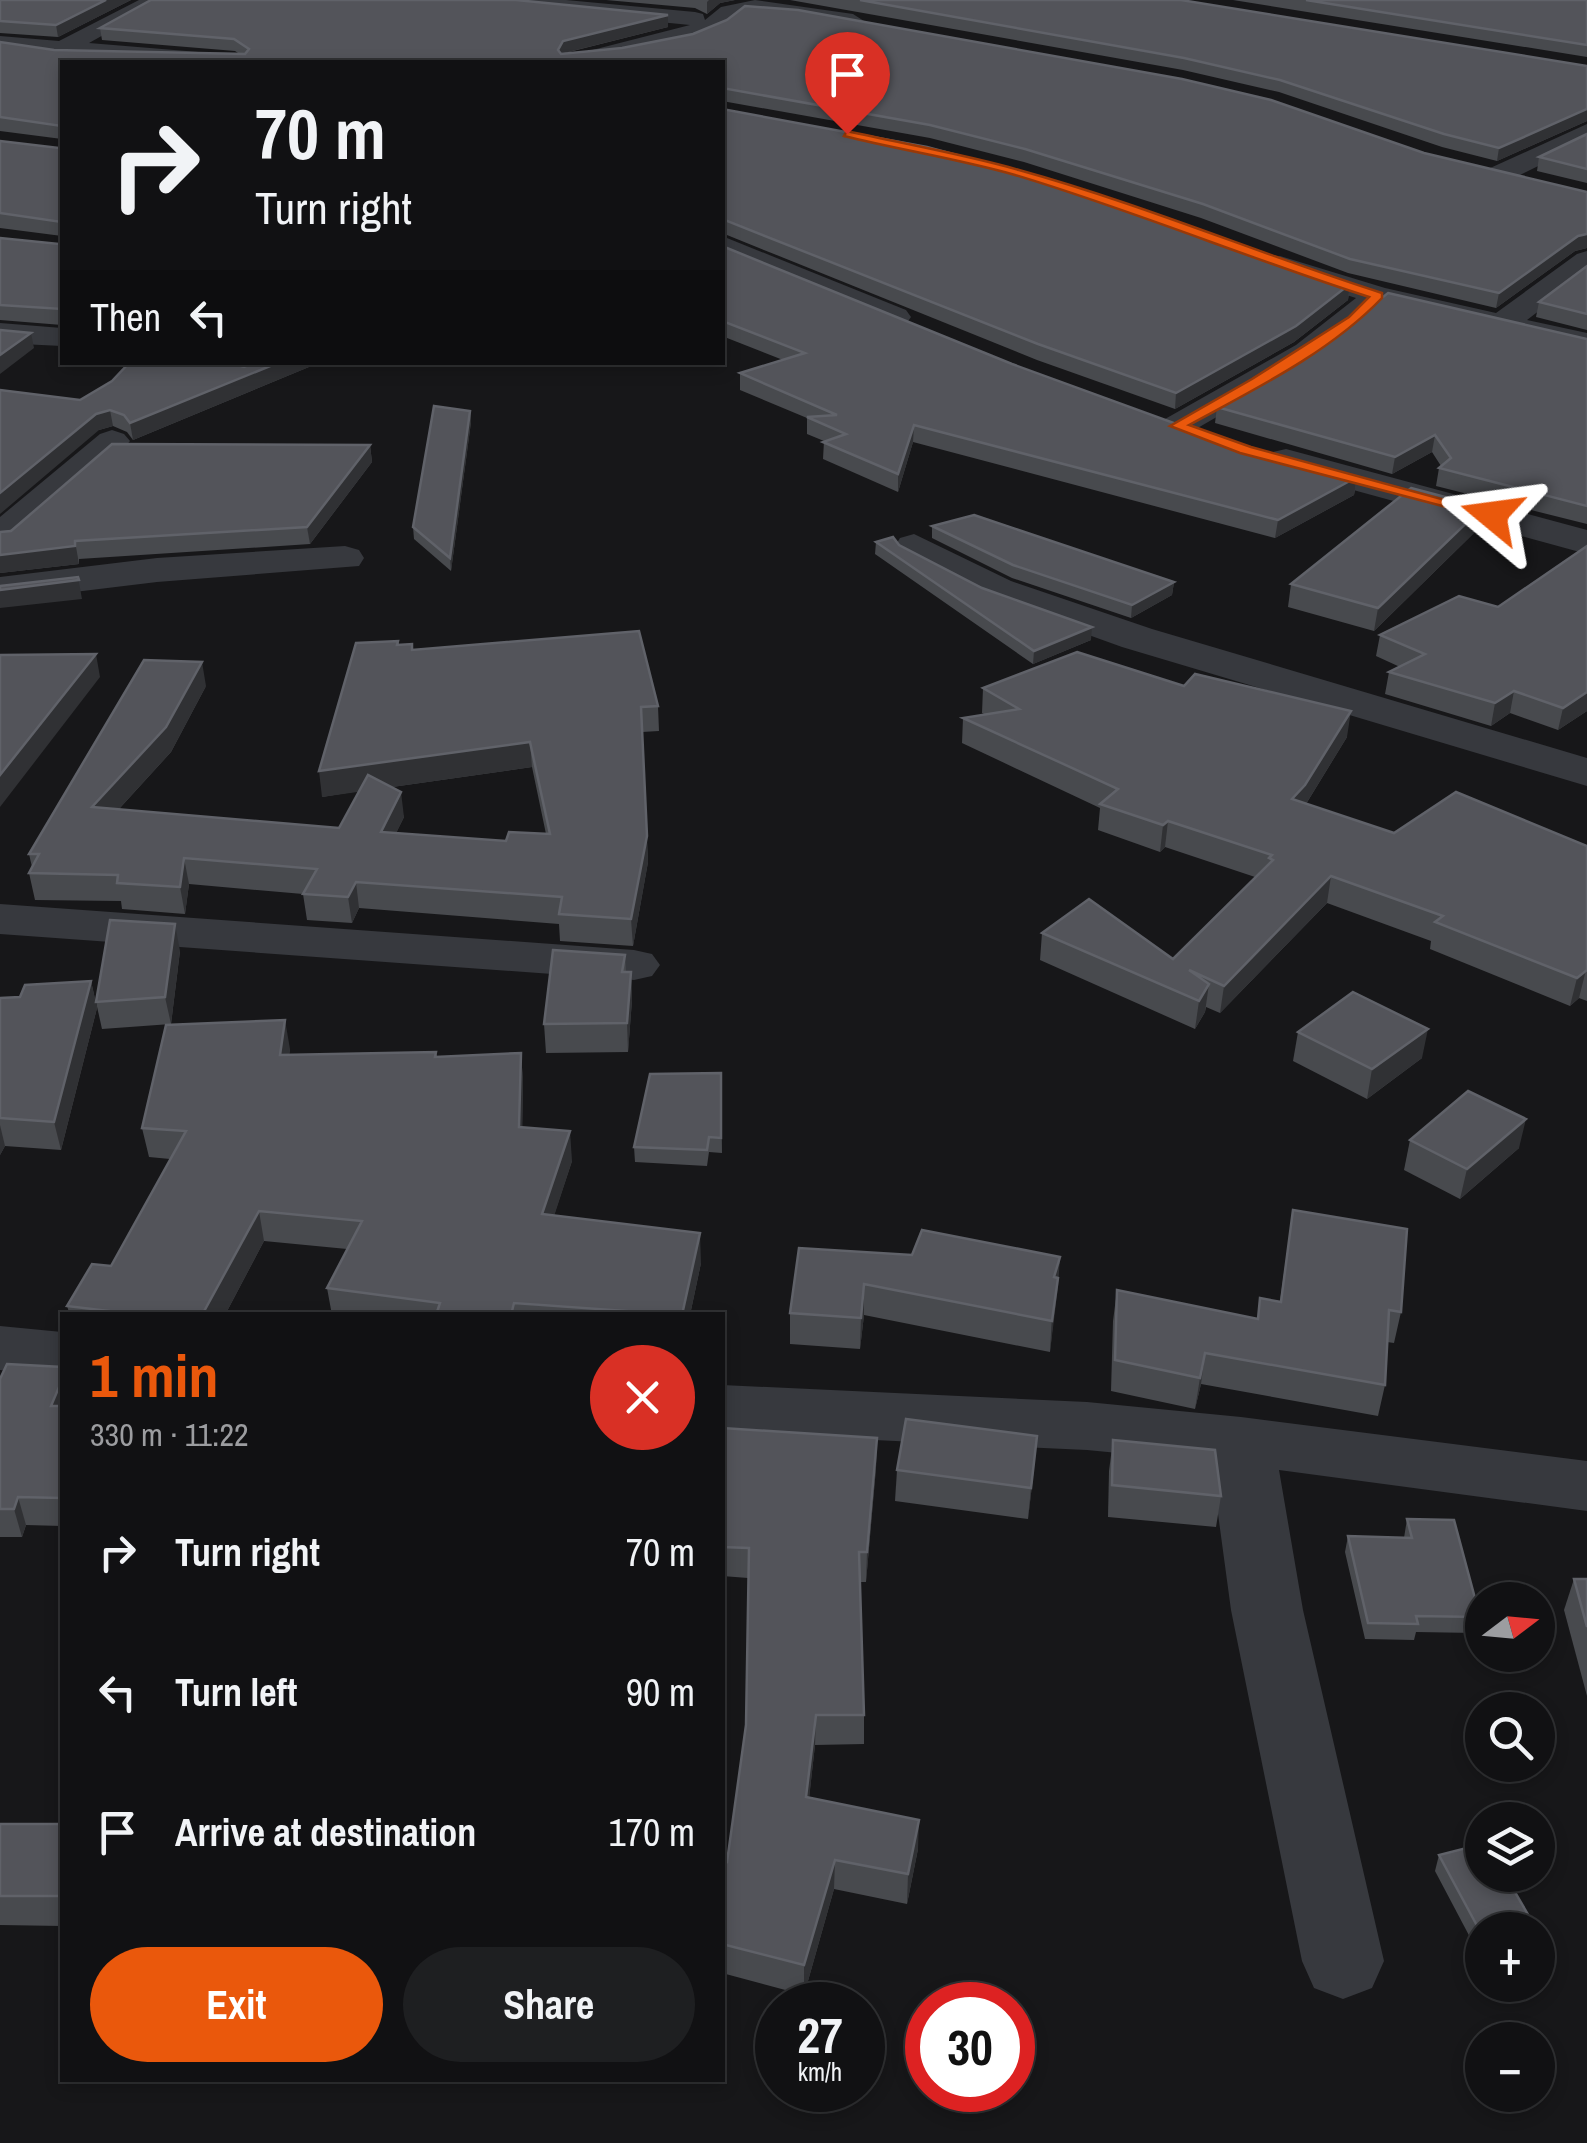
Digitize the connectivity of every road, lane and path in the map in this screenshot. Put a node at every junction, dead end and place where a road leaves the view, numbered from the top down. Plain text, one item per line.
1 (155, 0) edge
2 (499, 0) edge
3 (797, 0) edge
4 (756, 6) junction
5 (719, 22) junction
6 (878, 26) edge
7 (0, 43) edge
8 (62, 49) junction
9 (208, 60) edge
10 (582, 60) edge
11 (16, 71) edge
12 (1587, 132) edge
13 (1530, 182) edge
14 (725, 247) edge
15 (1255, 255) edge
16 (1587, 260) edge
17 (1377, 295) junction
18 (1500, 325) junction
19 (922, 328) edge
20 (0, 332) edge
21 (60, 337) edge
22 (1587, 343) edge
23 (1143, 413) edge
24 (1177, 426) junction
25 (1211, 438) edge
26 (112, 441) edge
27 (1246, 450) edge
28 (5, 527) edge
29 (1587, 542) edge
30 (914, 546) dead end
31 (345, 558) dead end
32 (0, 590) edge
33 (1583, 765) edge
34 (0, 919) edge
35 (634, 965) dead end
36 (0, 1348) edge
37 (60, 1354) edge
38 (725, 1409) edge
39 (1241, 1441) junction
40 (1587, 1486) edge
41 (1343, 1961) dead end

1 - 8 street
2 - 5 street
3 - 4 street
4 - 5 street
4 - 6 street
5 - 10 street
7 - 8 street
8 - 9 street
8 - 11 street
12 - 13 street
14 - 19 street
15 - 17 street
16 - 18 street
17 - 18 street
17 - 24 street
18 - 22 street
20 - 21 street
23 - 24 street
24 - 25 street
26 - 28 street
27 - 29 street
30 - 33 street
31 - 32 street
34 - 35 street
36 - 37 street
38 - 39 street
39 - 40 street
39 - 41 street

